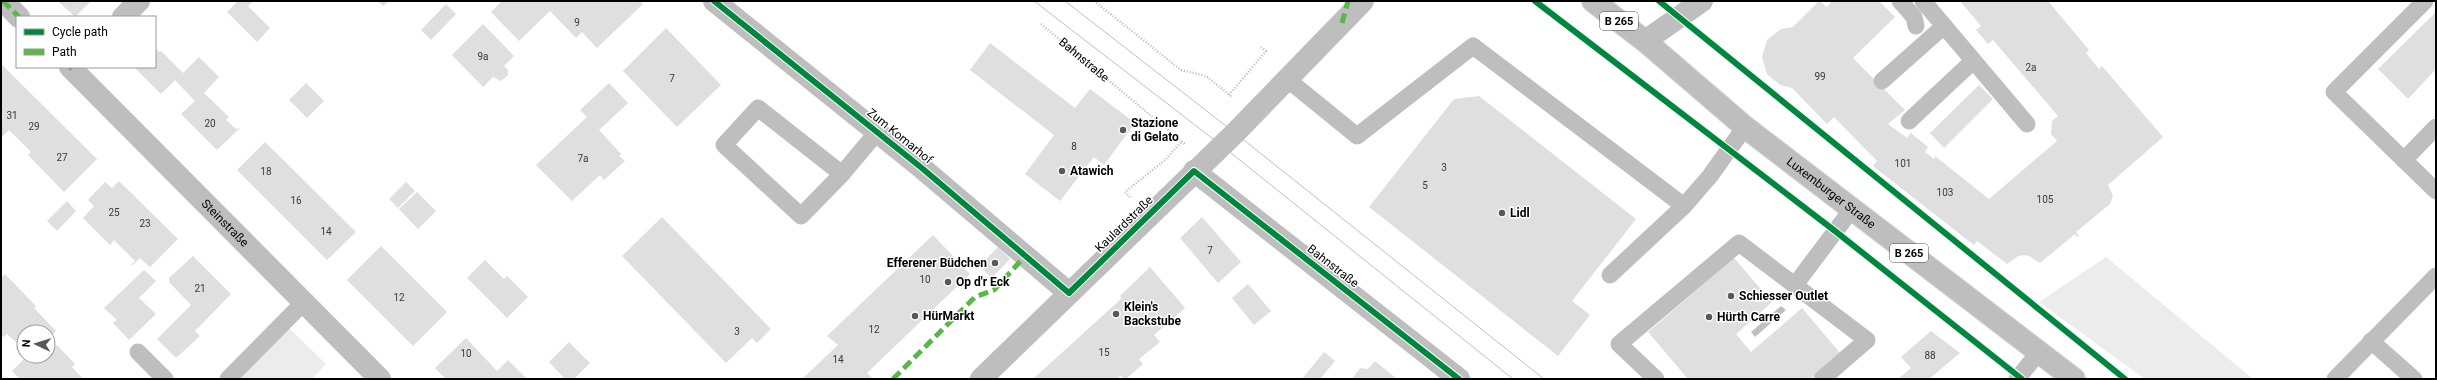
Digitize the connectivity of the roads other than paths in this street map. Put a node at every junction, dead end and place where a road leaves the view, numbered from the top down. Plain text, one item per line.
1 (2, 1) edge
2 (139, 1) edge
3 (714, 1) edge
4 (1364, 1) edge
5 (1593, 1) edge
6 (1702, 1) edge
7 (1900, 1) edge
8 (1923, 1) edge
9 (2425, 1) edge
10 (18, 16) edge
11 (124, 16) edge
12 (1916, 26) dead end
13 (1944, 26) junction
14 (1645, 41) junction
15 (1973, 61) junction
16 (72, 68) edge
17 (1287, 79) junction
18 (1882, 81) dead end
19 (1909, 121) dead end
20 (2027, 124) dead end
21 (2436, 127) edge
22 (1745, 128) junction
23 (878, 132) junction
24 (2404, 160) junction
25 (1194, 171) junction
26 (842, 174) junction
27 (2436, 191) edge
28 (1684, 206) junction
29 (1852, 209) junction
30 (1610, 275) dead end
31 (2436, 276) edge
32 (1795, 285) junction
33 (1069, 292) junction
34 (304, 302) junction
35 (2371, 341) junction
36 (138, 352) dead end
37 (2039, 352) junction
38 (165, 379) edge
39 (228, 379) edge
40 (380, 379) edge
41 (981, 379) edge
42 (1459, 379) edge
43 (1656, 379) edge
44 (1822, 379) edge
45 (2017, 379) edge
46 (2074, 379) edge
47 (2335, 379) edge
48 (2414, 379) edge

1 - 10 street
2 - 11 street
3 - 23 street, Zum Komarhof
4 - 17 street, Kaulardstraße
5 - 14 street, Luxemburger Straße / B 265
6 - 14 street
7 - 12 lane
8 - 13 lane
9 - 24 lane
13 - 15 lane
13 - 18 lane
14 - 22 street, Luxemburger Straße / B 265
15 - 19 lane
15 - 20 lane
16 - 34 street, Steinstraße
17 - 25 street, Kaulardstraße
17 - 28 lane
21 - 24 lane
22 - 28 lane
22 - 29 street, Luxemburger Straße / B 265
23 - 26 lane
23 - 33 street, Zum Komarhof
24 - 27 lane
25 - 33 street, Kaulardstraße
25 - 42 street, Bahnstraße
26 - 26 lane
28 - 30 lane
29 - 32 lane
29 - 37 street, Luxemburger Straße / B 265
31 - 35 lane
32 - 43 lane
32 - 44 lane
33 - 41 street, Kaulardstraße
34 - 39 lane
34 - 40 street, Steinstraße
35 - 47 lane
35 - 48 lane
36 - 38 lane
37 - 45 lane
37 - 46 street, Luxemburger Straße / B 265

